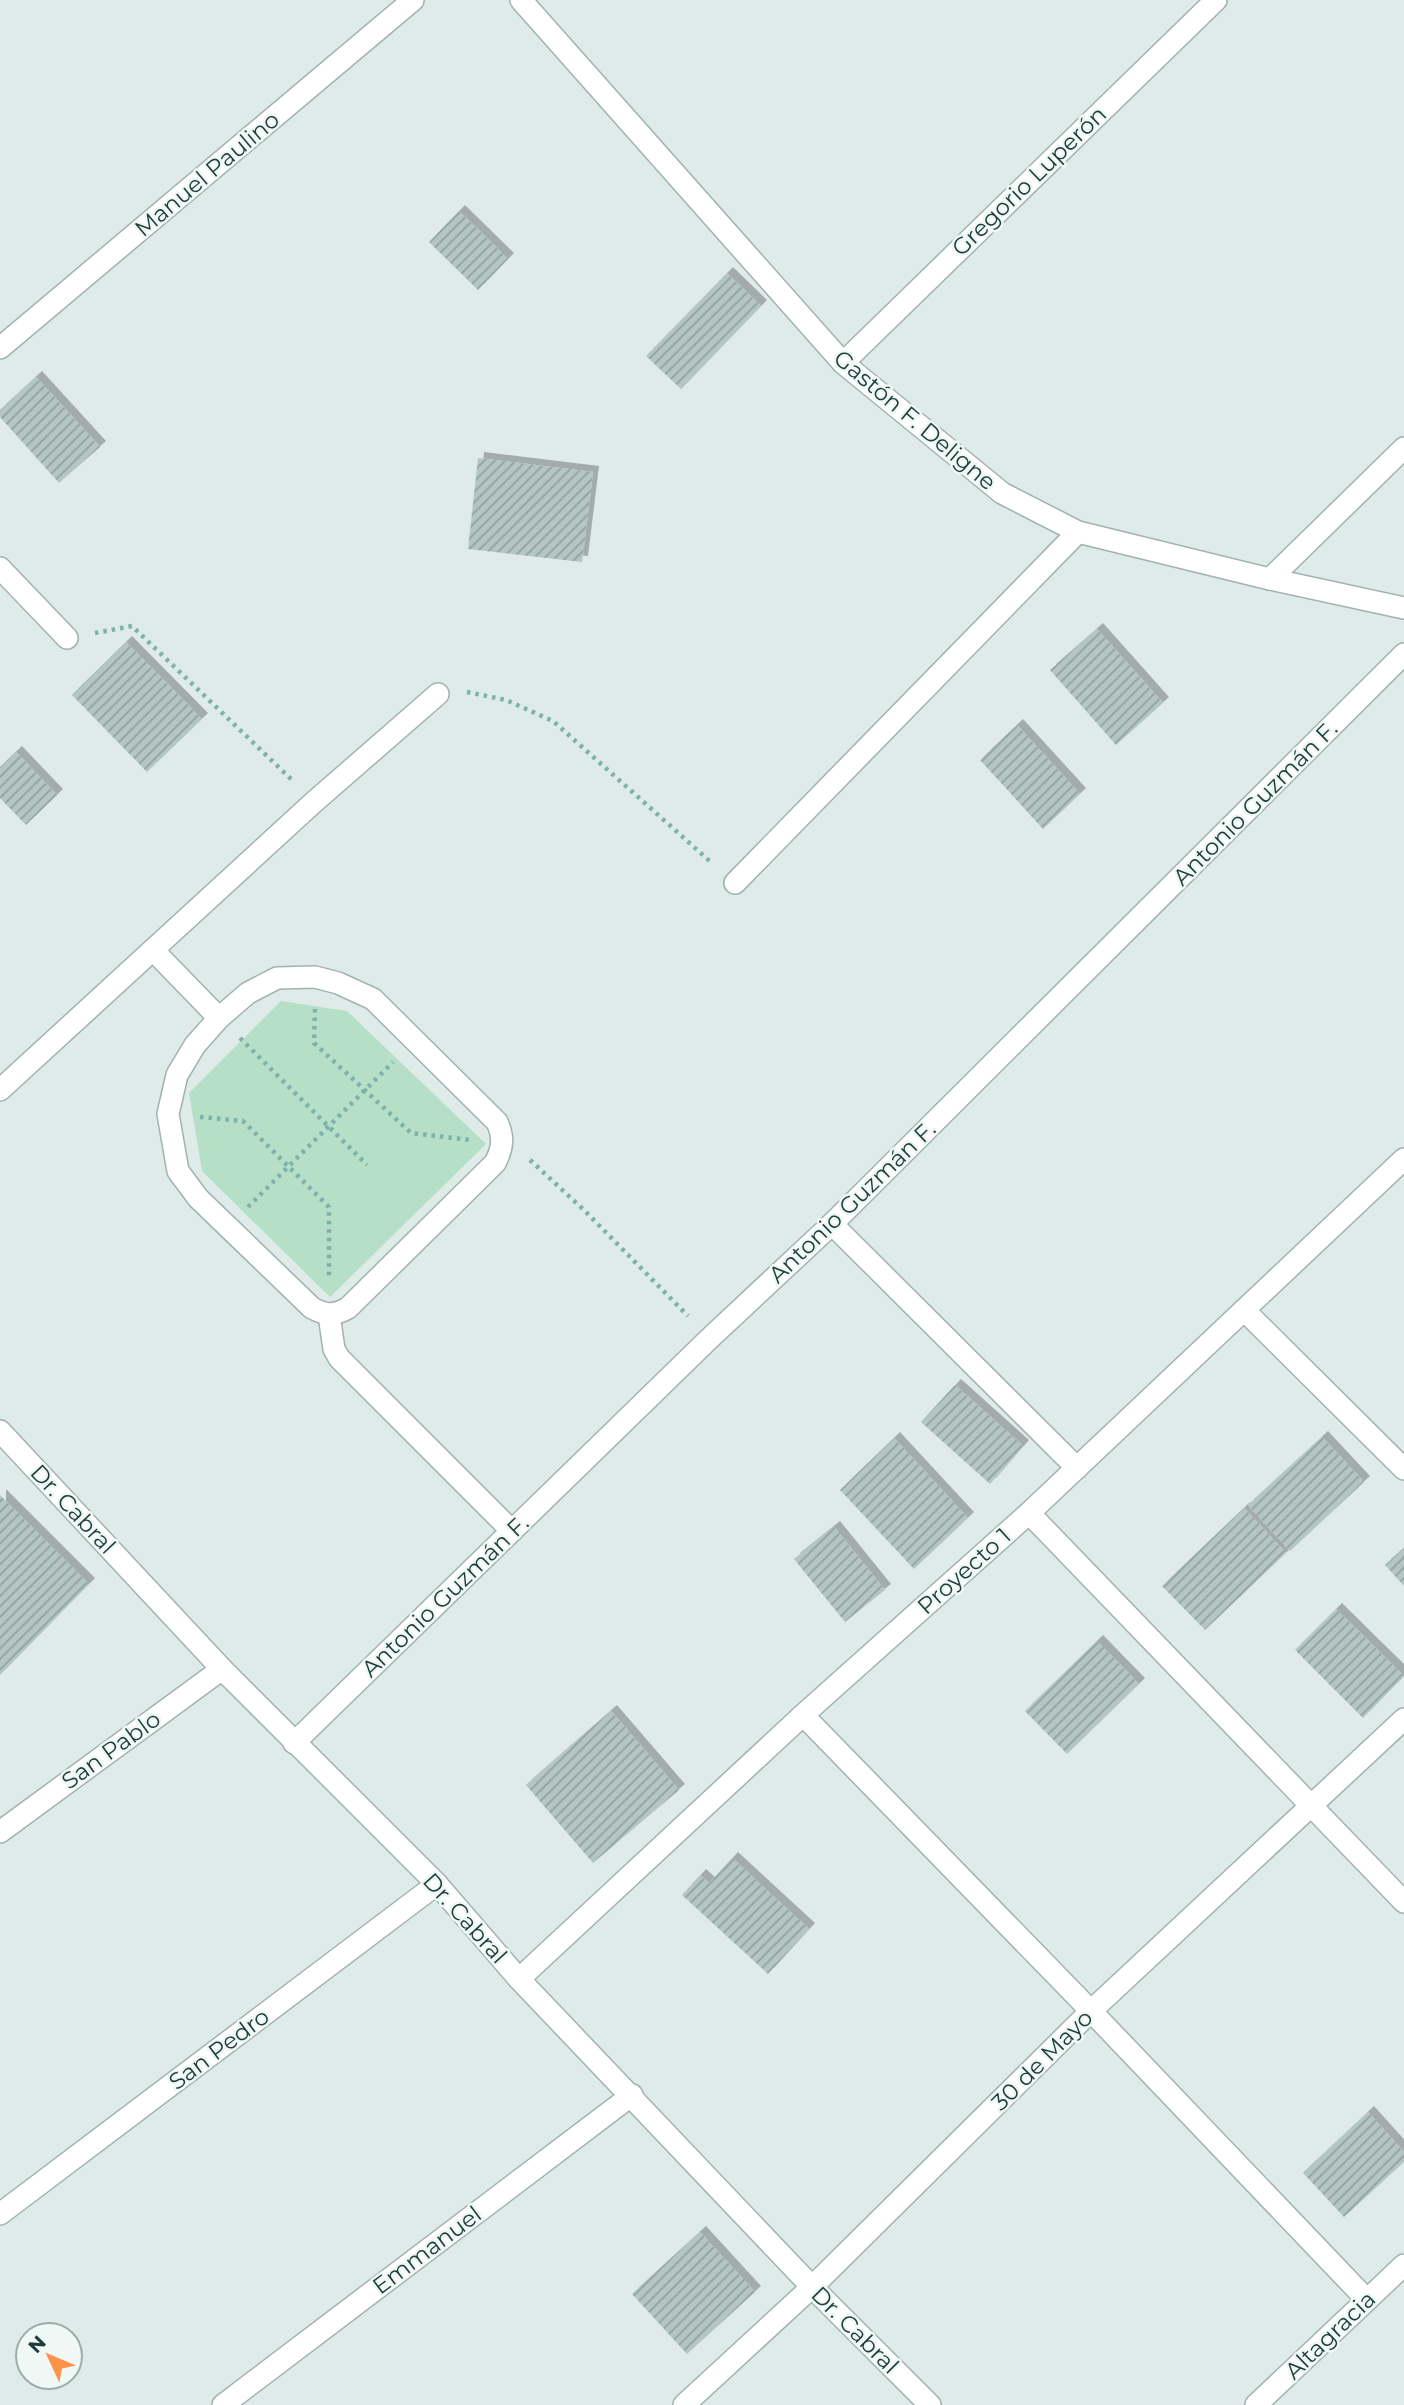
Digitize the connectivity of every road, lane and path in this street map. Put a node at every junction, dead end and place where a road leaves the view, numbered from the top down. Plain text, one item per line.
1 (413, 0) edge
2 (521, 0) edge
3 (1216, 0) edge
4 (0, 348) edge
5 (842, 363) junction
6 (1404, 448) edge
7 (1078, 532) junction
8 (0, 569) edge
9 (1270, 579) junction
10 (1404, 608) edge
11 (67, 638) joint
12 (1404, 654) edge
13 (438, 694) joint
14 (314, 802) junction
15 (736, 884) joint
16 (153, 950) junction
17 (315, 977) junction
18 (219, 1018) junction
19 (415, 1041) junction
20 (0, 1090) edge
21 (365, 1090) junction
22 (168, 1114) junction
23 (327, 1127) junction
24 (503, 1143) junction
25 (1404, 1159) edge
26 (289, 1165) junction
27 (367, 1165) dead end
28 (832, 1224) junction
29 (228, 1227) junction
30 (1244, 1310) junction
31 (329, 1315) junction
32 (710, 1338) junction
33 (0, 1431) edge
34 (1077, 1468) junction
35 (1404, 1469) edge
36 (1029, 1513) junction
37 (512, 1531) junction
38 (222, 1669) junction
39 (803, 1716) junction
40 (1404, 1718) edge
41 (294, 1743) junction
42 (1310, 1805) junction
43 (0, 1832) edge
44 (437, 1884) junction
45 (1404, 1902) edge
46 (519, 1979) junction
47 (1091, 2011) junction
48 (632, 2095) junction
49 (0, 2214) edge
50 (1404, 2265) edge
51 (812, 2287) junction
52 (1367, 2300) junction
53 (223, 2405) edge
54 (684, 2405) edge
55 (930, 2405) edge
56 (1256, 2405) edge

1 - 4 street, Manuel Paulino
2 - 5 street, Gastón F. Deligne
3 - 5 street, Gregorio Luperón
5 - 7 street, Gastón F. Deligne
6 - 9 street
7 - 9 street, Gastón F. Deligne
7 - 15 street
8 - 11 street
9 - 10 street, Gastón F. Deligne
11 - 14 path
12 - 28 street, Antonio Guzmán F.
13 - 14 street
13 - 15 path
14 - 16 street
16 - 18 street
16 - 20 street
17 - 18 street
17 - 19 street
17 - 21 path
18 - 22 street
18 - 23 path
19 - 21 path
19 - 24 street
21 - 23 path
21 - 24 path
22 - 26 path
22 - 29 street
23 - 26 path
23 - 27 path
24 - 31 street
24 - 32 path
25 - 30 street, Proyecto 1
26 - 29 path
26 - 31 path
28 - 32 street, Antonio Guzmán F.
28 - 34 street
29 - 31 street
30 - 34 street, Proyecto 1
30 - 35 street
31 - 37 street
32 - 37 street, Antonio Guzmán F.
33 - 38 street, Dr. Cabral
34 - 36 street, Proyecto 1
36 - 39 street, Proyecto 1
36 - 42 street
37 - 41 street, Antonio Guzmán F.
38 - 41 street, Dr. Cabral
38 - 43 street, San Pablo
39 - 46 street, Proyecto 1
39 - 47 street
40 - 42 street, 30 de Mayo
41 - 44 street, Dr. Cabral
42 - 45 street
42 - 47 street, 30 de Mayo
44 - 46 street, Dr. Cabral
44 - 49 street, San Pedro
46 - 48 street, Dr. Cabral
47 - 51 street, 30 de Mayo
47 - 52 street
48 - 51 street, Dr. Cabral
48 - 53 street, Emmanuel
50 - 52 street, Altagracia
51 - 54 street, 30 de Mayo
51 - 55 street, Dr. Cabral
52 - 56 street, Altagracia

